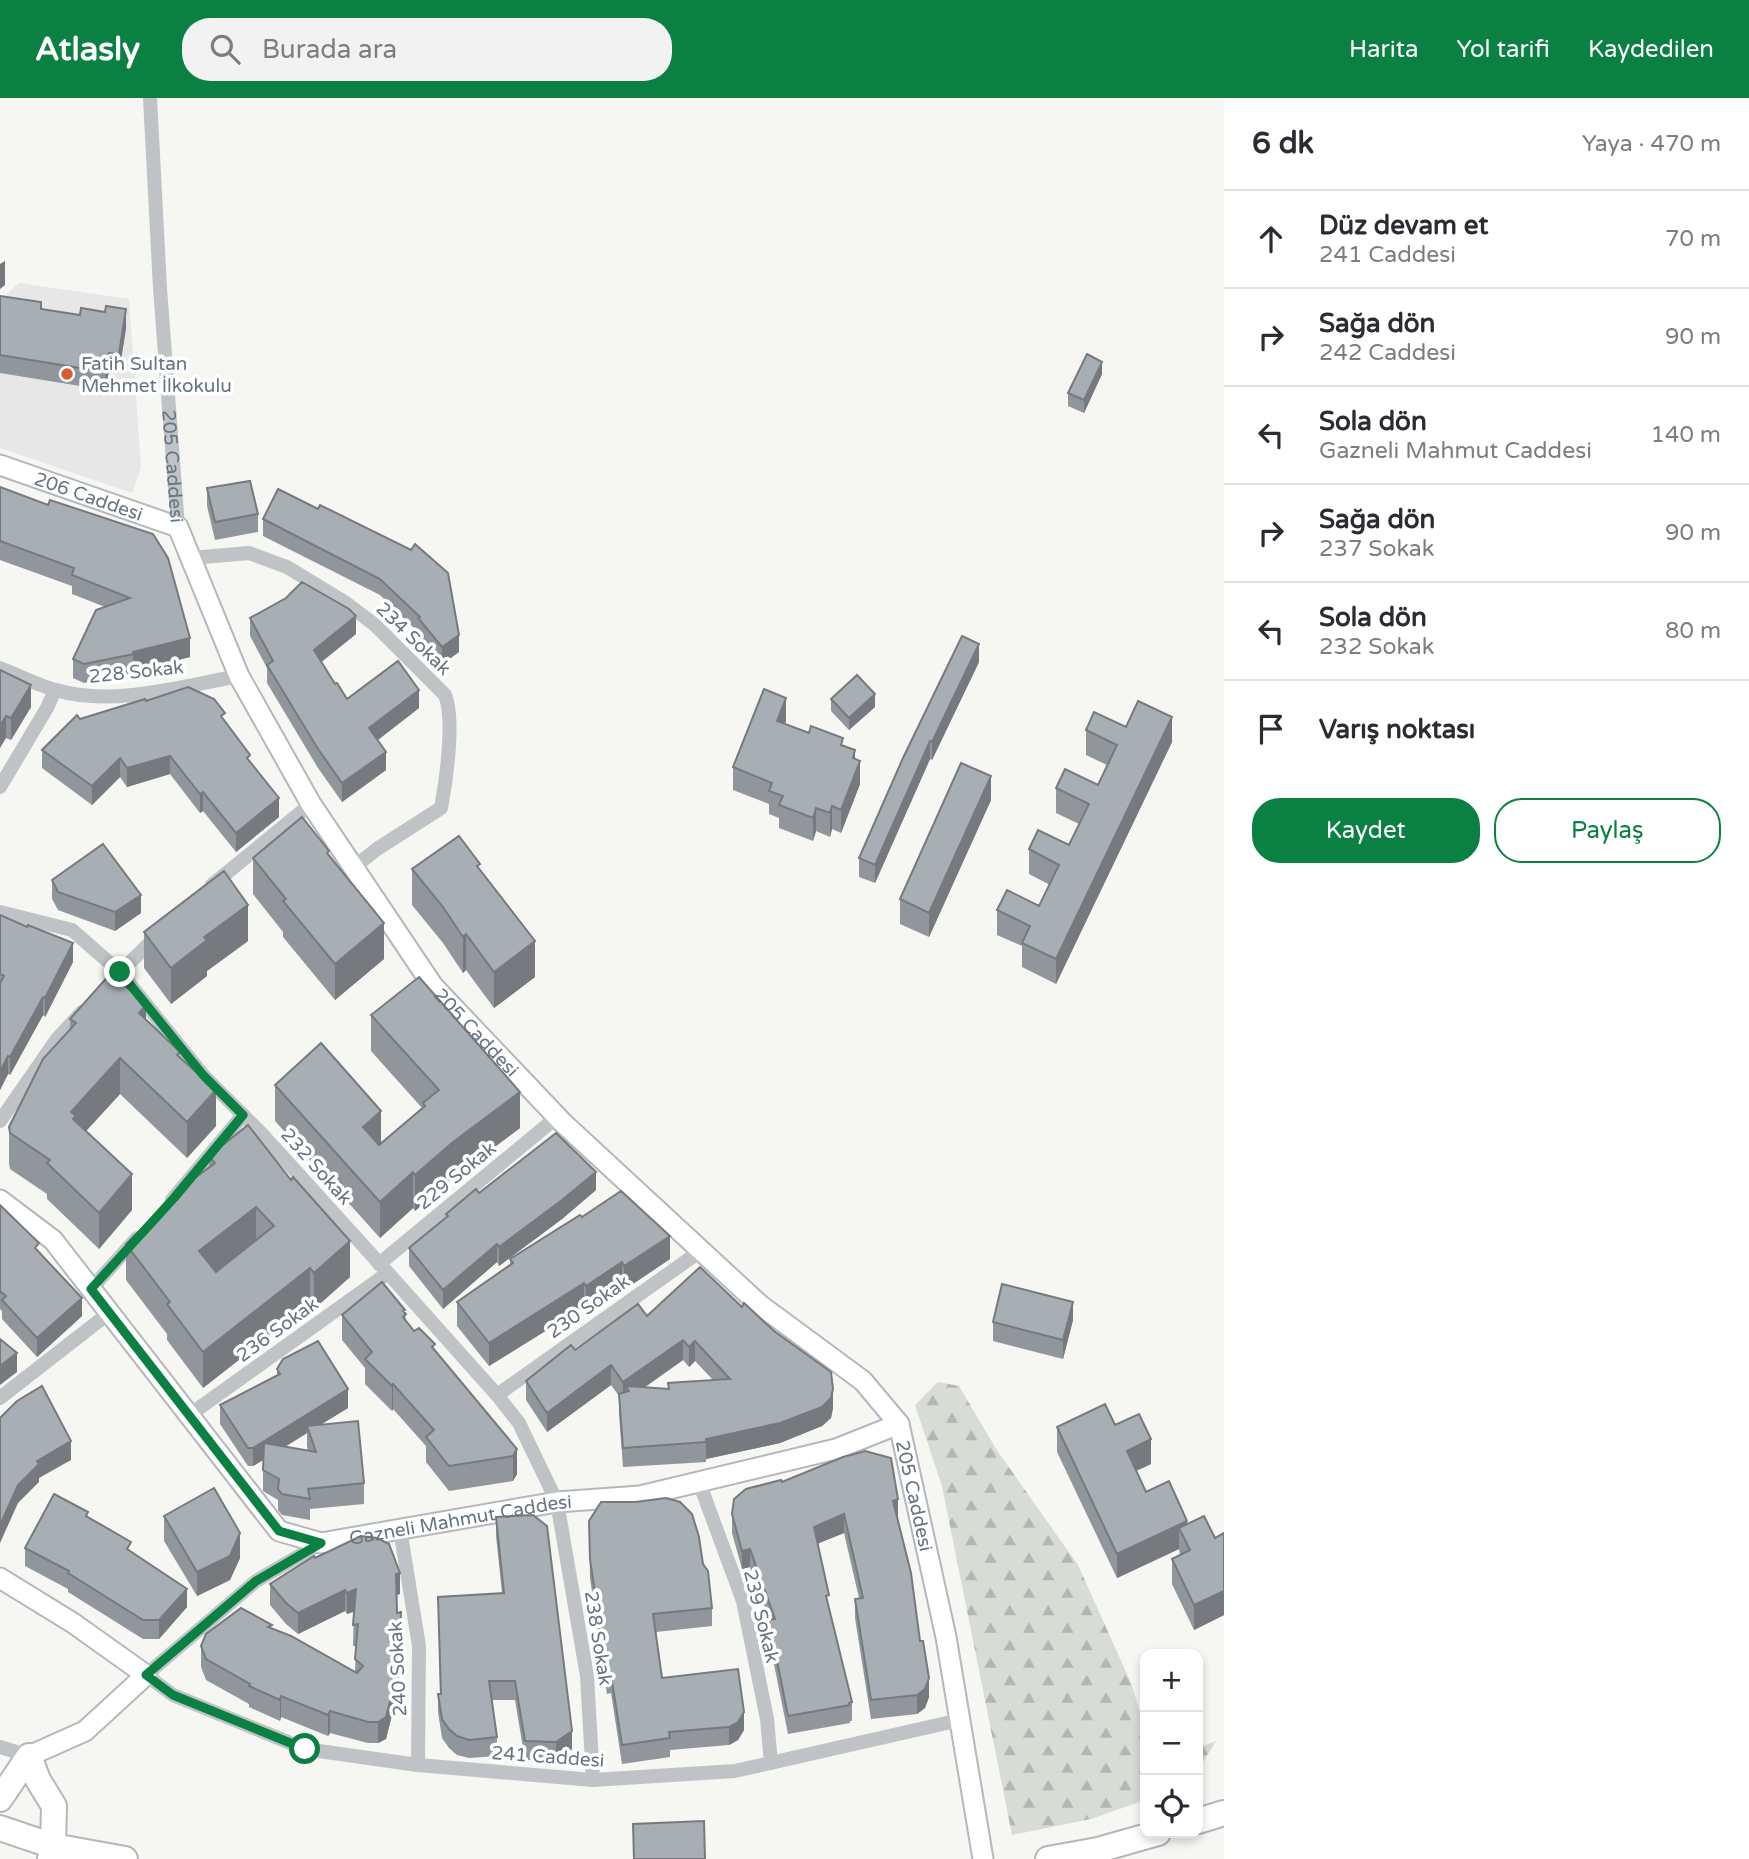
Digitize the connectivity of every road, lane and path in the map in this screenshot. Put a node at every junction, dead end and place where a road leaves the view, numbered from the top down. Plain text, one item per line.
1 (150, 98) edge
2 (0, 465) edge
3 (178, 527) junction
4 (191, 558) junction
5 (0, 668) edge
6 (239, 676) junction
7 (55, 690) junction
8 (0, 787) edge
9 (311, 804) junction
10 (354, 868) junction
11 (203, 892) edge
12 (0, 912) edge
13 (165, 928) edge
14 (120, 972) junction
15 (243, 1115) junction
16 (557, 1117) junction
17 (0, 1121) edge
18 (0, 1200) edge
19 (166, 1207) edge
20 (149, 1225) edge
21 (702, 1250) junction
22 (384, 1268) junction
23 (91, 1289) junction
24 (109, 1313) junction
25 (498, 1395) junction
26 (0, 1398) edge
27 (188, 1416) junction
28 (899, 1424) junction
29 (699, 1482) junction
30 (557, 1502) junction
31 (400, 1529) junction
32 (321, 1543) junction
33 (0, 1578) edge
34 (146, 1675) junction
35 (960, 1720) junction
36 (0, 1747) edge
37 (29, 1756) junction
38 (771, 1763) junction
39 (418, 1765) junction
40 (593, 1780) junction
41 (0, 1798) edge
42 (0, 1828) edge
43 (1140, 1838) edge
44 (52, 1852) edge
45 (125, 1859) edge
46 (983, 1859) edge
47 (1048, 1859) edge

1 - 3 street, 205 Caddesi
2 - 3 street, 206 Caddesi
3 - 4 street, 205 Caddesi
4 - 6 street, 205 Caddesi
4 - 10 street, 234 Sokak
5 - 7 street, 228 Sokak
6 - 7 street, 228 Sokak
6 - 9 street, 205 Caddesi
7 - 8 street
9 - 10 street, 205 Caddesi
9 - 11 street
10 - 16 street, 205 Caddesi
12 - 14 street, 232 Sokak
13 - 14 street
14 - 15 street, 232 Sokak
14 - 17 street
15 - 19 street
15 - 22 street, 232 Sokak
16 - 21 street, 205 Caddesi
16 - 22 street, 229 Sokak
18 - 23 street, Gazneli Mahmut Caddesi
20 - 23 street
21 - 25 street, 230 Sokak
21 - 28 street, 205 Caddesi
22 - 25 street, 232 Sokak
22 - 27 street, 236 Sokak
23 - 24 street, Gazneli Mahmut Caddesi
24 - 26 street
24 - 27 street, Gazneli Mahmut Caddesi
25 - 30 street, 232 Sokak
27 - 32 street, Gazneli Mahmut Caddesi
28 - 29 street, Gazneli Mahmut Caddesi
28 - 35 street, 205 Caddesi
29 - 30 street, Gazneli Mahmut Caddesi
29 - 38 street, 239 Sokak
30 - 31 street, Gazneli Mahmut Caddesi
30 - 40 street, 238 Sokak
31 - 32 street, Gazneli Mahmut Caddesi
31 - 39 street, 240 Sokak
32 - 34 street
33 - 34 street
34 - 37 street
34 - 39 street, 241 Caddesi
35 - 38 street, 241 Caddesi
35 - 46 street, 205 Caddesi
36 - 37 street
37 - 41 highway
37 - 44 highway
38 - 40 street, 241 Caddesi
39 - 40 street, 241 Caddesi
42 - 44 highway
43 - 47 highway
44 - 45 highway

